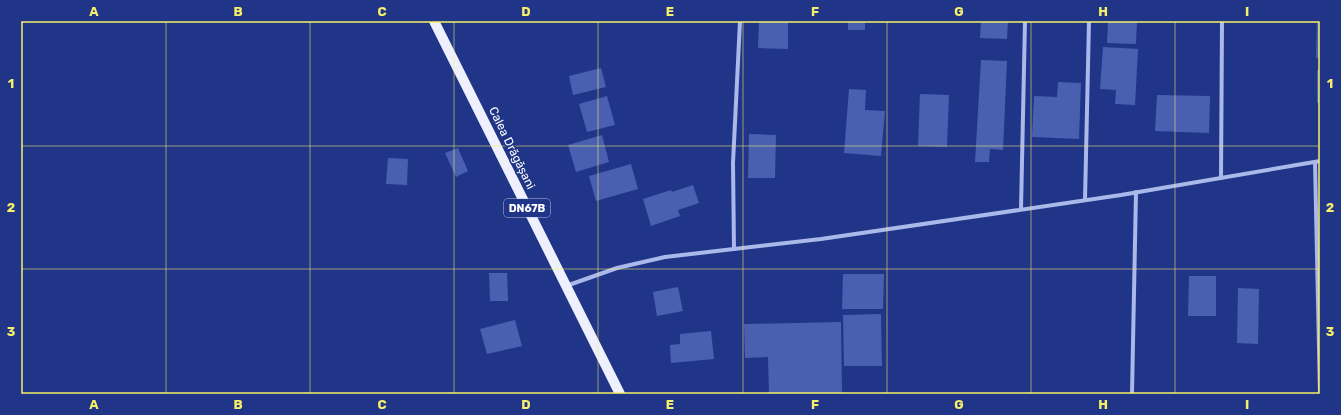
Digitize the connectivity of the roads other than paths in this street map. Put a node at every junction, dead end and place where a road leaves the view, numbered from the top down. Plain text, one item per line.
1 (434, 21) edge
2 (740, 21) edge
3 (1025, 21) edge
4 (1088, 21) edge
5 (1222, 21) edge
6 (1318, 162) edge
7 (1221, 178) junction
8 (1136, 192) junction
9 (1085, 200) junction
10 (1021, 209) junction
11 (734, 249) junction
12 (566, 286) junction
13 (620, 394) edge
14 (1132, 394) edge
15 (1320, 394) edge

1 - 12 main road, Calea Drăgășani / DN67B
2 - 11 street
3 - 10 street
4 - 9 street
5 - 7 street
6 - 7 street
6 - 15 street
7 - 8 street
8 - 9 street
8 - 14 street
9 - 10 street
10 - 11 street
11 - 12 street
12 - 13 main road, Calea Drăgășani / DN67B

